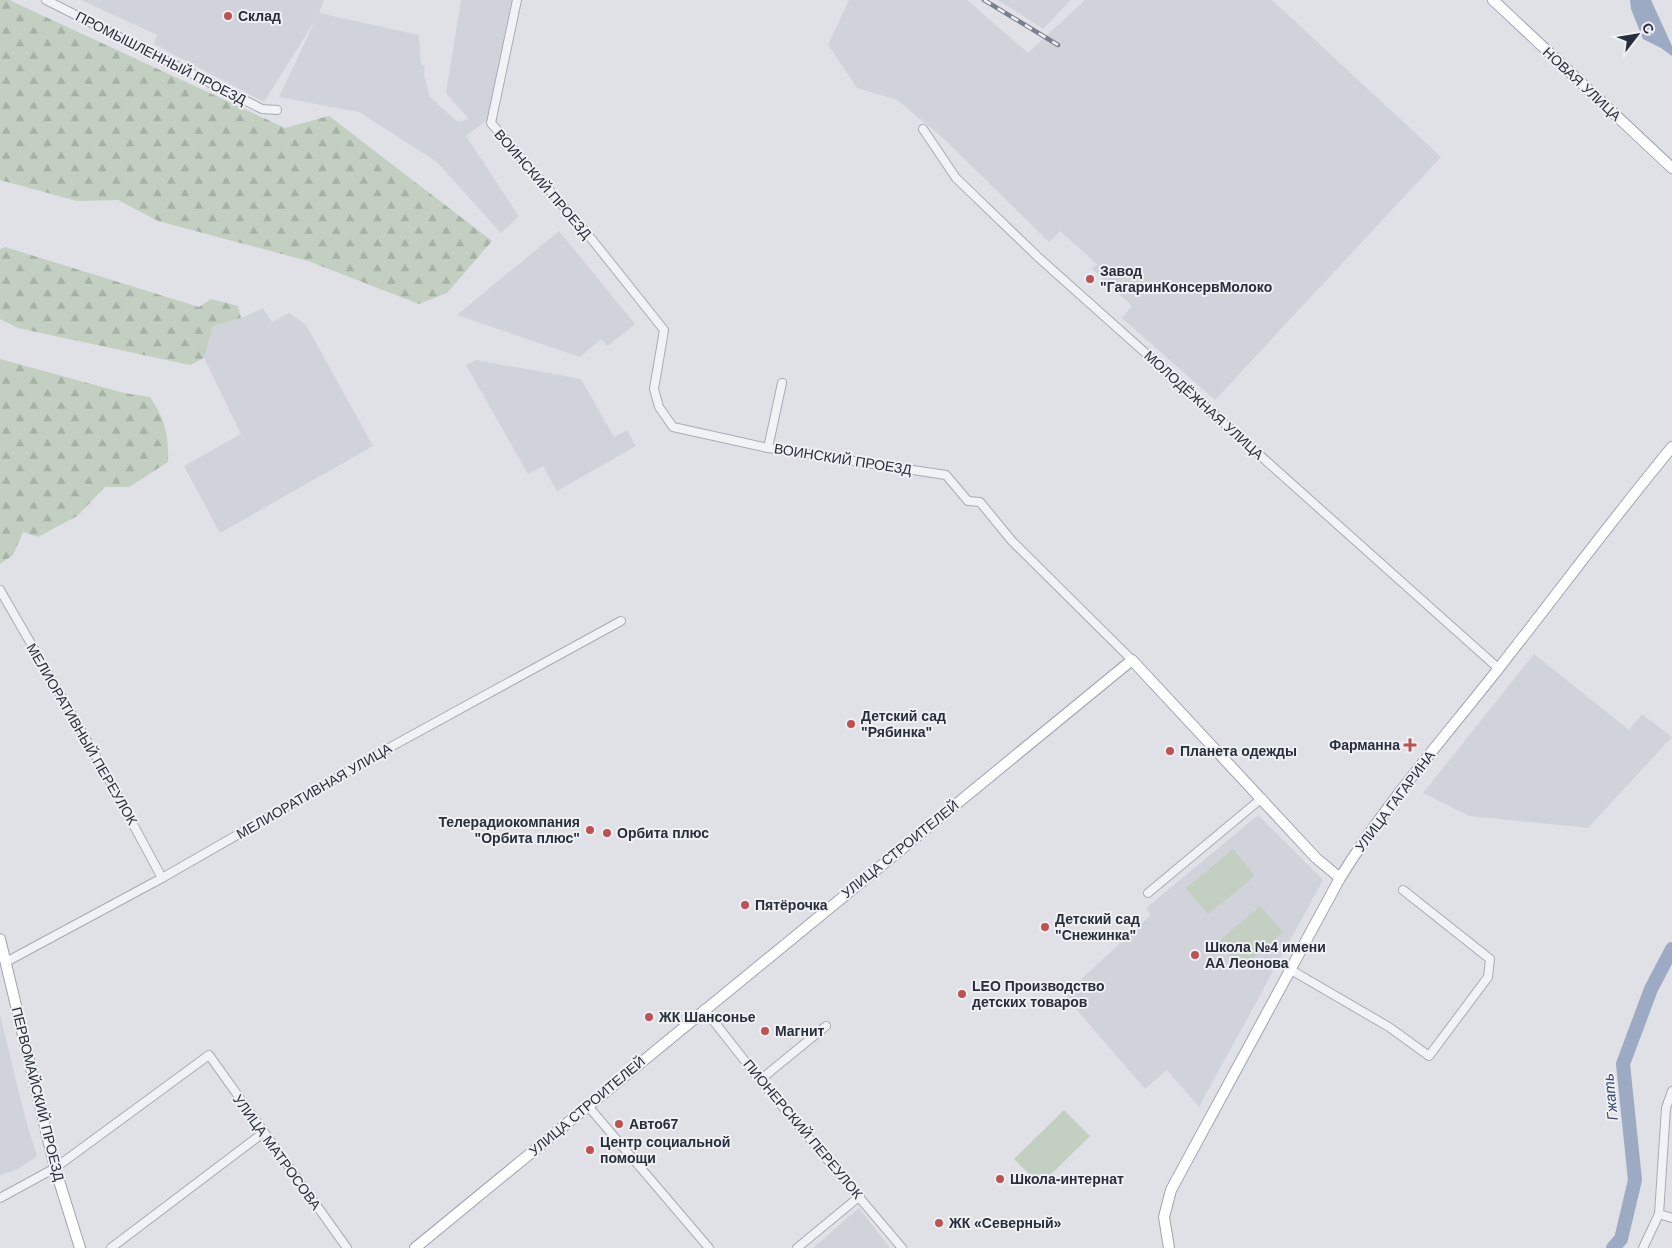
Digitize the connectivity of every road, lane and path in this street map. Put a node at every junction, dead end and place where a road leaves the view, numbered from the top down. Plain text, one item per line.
1 (46, 0) edge
2 (518, 0) edge
3 (1492, 0) edge
4 (277, 110) dead end
5 (923, 129) dead end
6 (1672, 168) edge
7 (782, 384) dead end
8 (1672, 447) edge
9 (768, 448) junction
10 (0, 590) edge
11 (621, 621) dead end
12 (1132, 660) junction
13 (1498, 668) junction
14 (1262, 798) junction
15 (162, 878) junction
16 (1340, 878) junction
17 (1403, 890) dead end
18 (1148, 893) dead end
19 (0, 939) edge
20 (6, 962) junction
21 (1291, 970) junction
22 (704, 1009) junction
23 (826, 1026) dead end
24 (760, 1080) junction
25 (1672, 1091) edge
26 (588, 1106) junction
27 (1669, 1109) edge
28 (263, 1133) junction
29 (55, 1168) junction
30 (860, 1196) junction
31 (0, 1198) edge
32 (1659, 1214) junction
33 (1672, 1218) edge
34 (80, 1248) edge
35 (111, 1248) edge
36 (346, 1248) edge
37 (415, 1248) edge
38 (709, 1248) edge
39 (798, 1248) edge
40 (902, 1248) edge
41 (1169, 1248) edge
42 (1644, 1248) edge

1 - 4 street, ПРОМЫШЛЕННЫЙ ПРОЕЗД
2 - 9 street, ВОИНСКИЙ ПРОЕЗД
3 - 6 main road, НОВАЯ УЛИЦА
5 - 13 street, МОЛОДЁЖНАЯ УЛИЦА
7 - 9 street
8 - 13 main road, УЛИЦА ГАГАРИНА
9 - 12 street, ВОИНСКИЙ ПРОЕЗД
10 - 15 street, МЕЛИОРАТИВНЫЙ ПЕРЕУЛОК
11 - 15 street, МЕЛИОРАТИВНАЯ УЛИЦА
12 - 14 main road, ВОИНСКИЙ ПРОЕЗД
12 - 22 main road, УЛИЦА СТРОИТЕЛЕЙ
13 - 16 main road, УЛИЦА ГАГАРИНА
14 - 16 main road, ВОИНСКИЙ ПРОЕЗД
14 - 18 street
15 - 20 street, МЕЛИОРАТИВНАЯ УЛИЦА
16 - 21 main road, УЛИЦА ГАГАРИНА
17 - 21 street
19 - 20 main road, ПЕРВОМАЙСКИЙ ПРОЕЗД
20 - 29 main road, ПЕРВОМАЙСКИЙ ПРОЕЗД
21 - 41 main road, УЛИЦА ГАГАРИНА
22 - 24 street, ПИОНЕРСКИЙ ПЕРЕУЛОК
22 - 26 main road, УЛИЦА СТРОИТЕЛЕЙ
23 - 24 street
24 - 30 street, ПИОНЕРСКИЙ ПЕРЕУЛОК
25 - 27 street
26 - 37 main road, УЛИЦА СТРОИТЕЛЕЙ
26 - 38 street
27 - 32 street
28 - 29 street, УЛИЦА МАТРОСОВА
28 - 35 street
28 - 36 street, УЛИЦА МАТРОСОВА
29 - 31 street
29 - 34 main road, ПЕРВОМАЙСКИЙ ПРОЕЗД
30 - 39 street
30 - 40 street, ПИОНЕРСКИЙ ПЕРЕУЛОК
32 - 33 street
32 - 42 street

